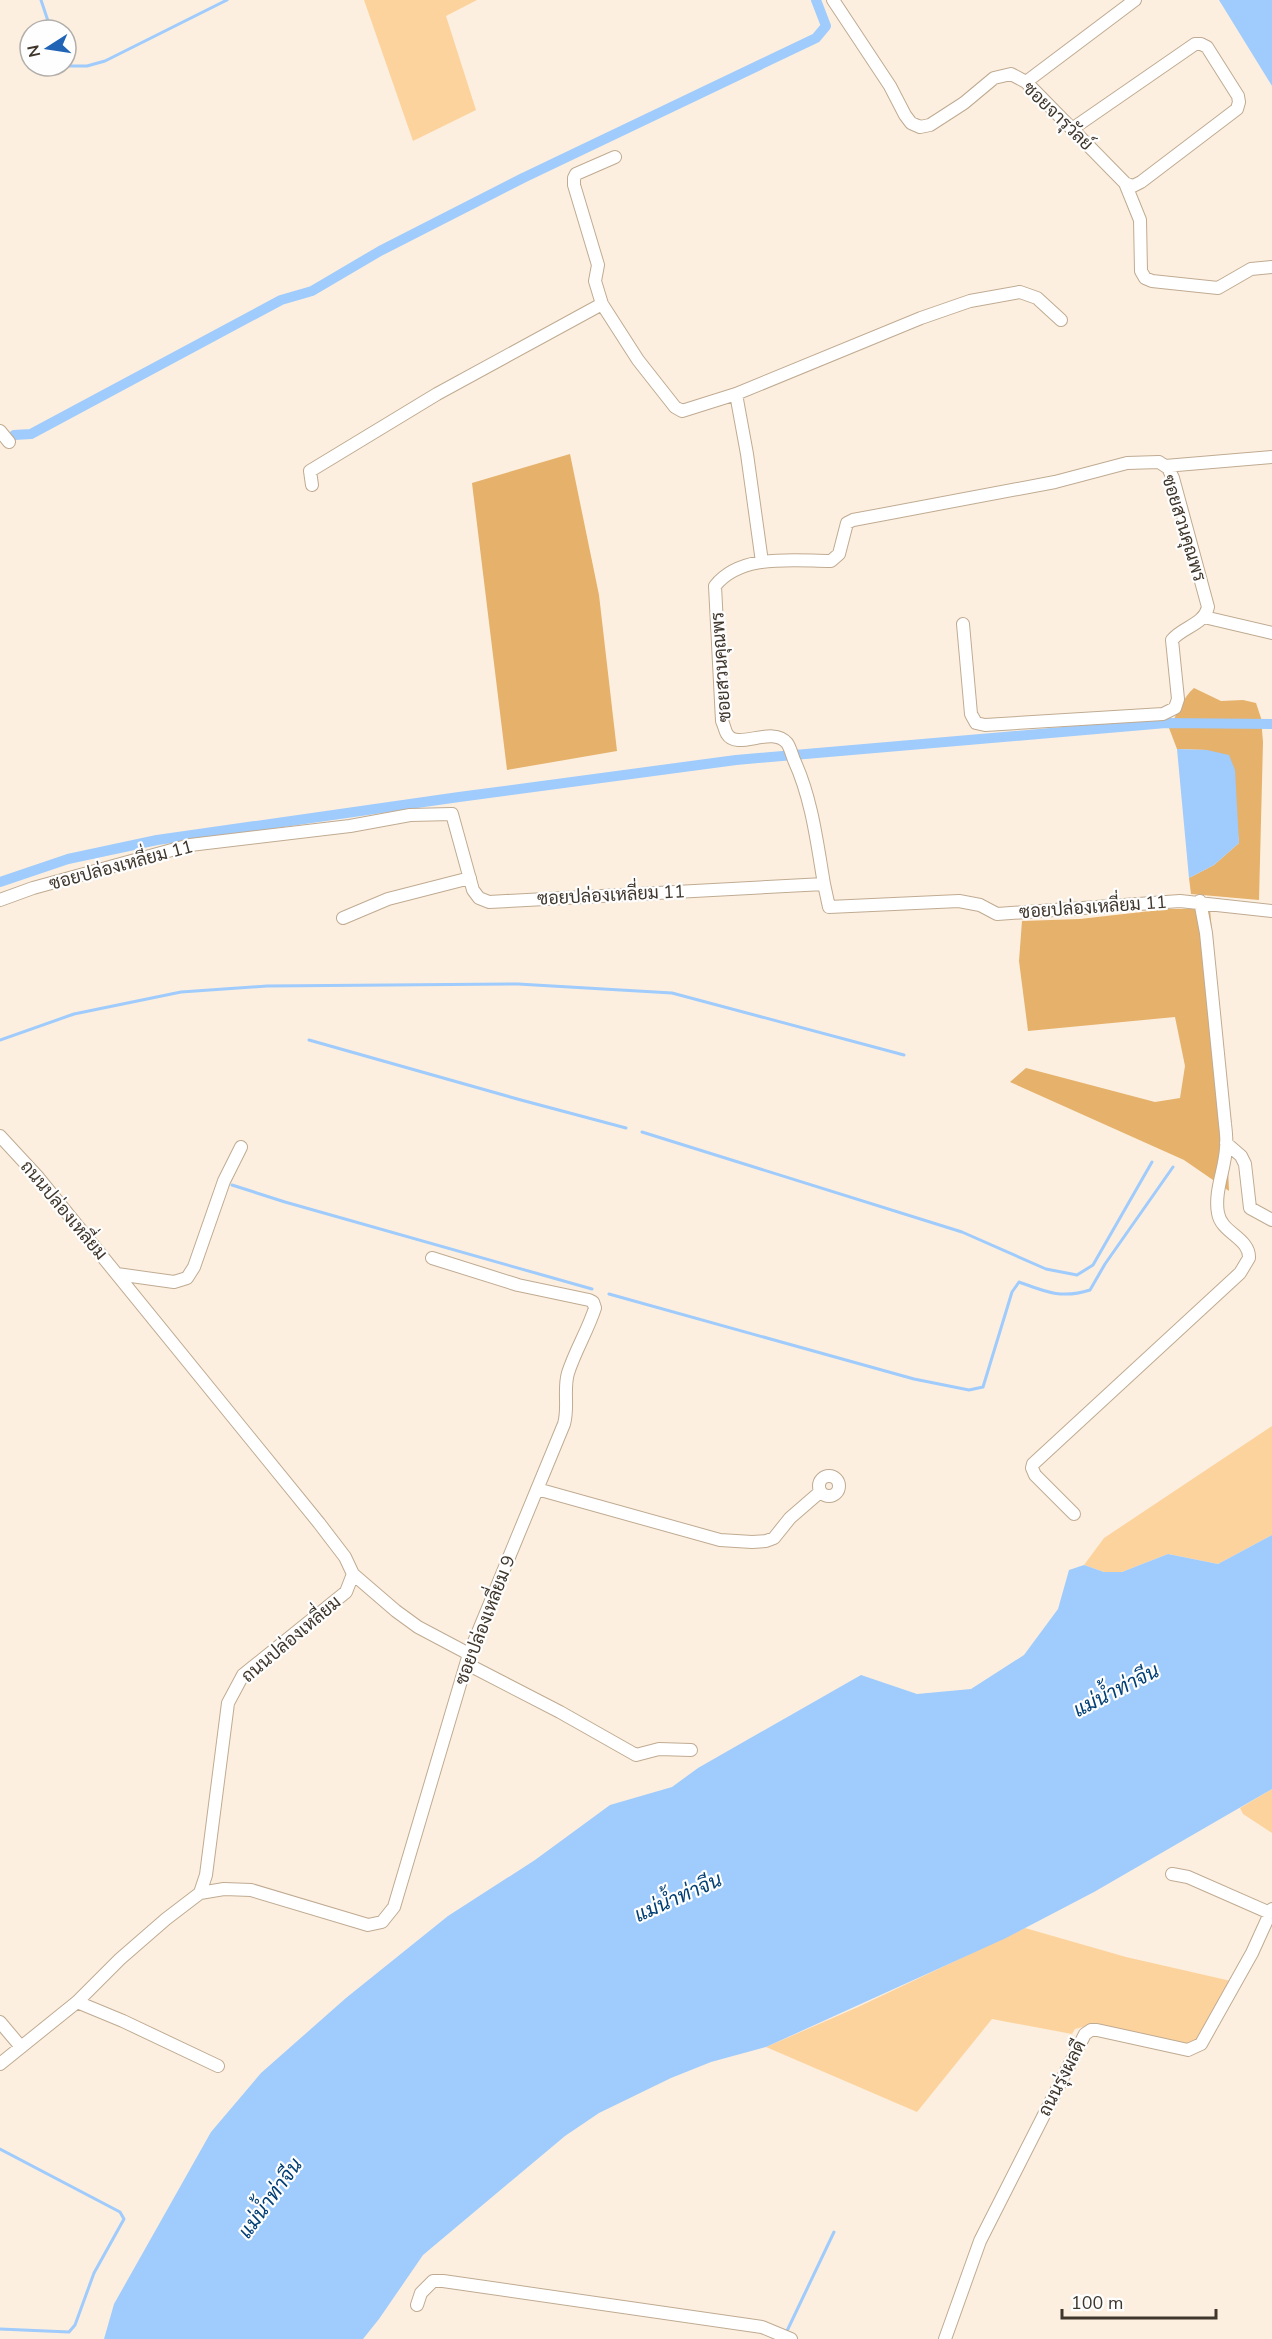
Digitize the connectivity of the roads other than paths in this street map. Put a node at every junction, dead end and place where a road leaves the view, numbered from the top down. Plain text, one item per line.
1 (833, 0) edge
2 (1135, 0) edge
3 (1026, 82) junction
4 (1072, 129) junction
5 (615, 157) dead end
6 (1125, 183) junction
7 (1272, 267) edge
8 (602, 304) junction
9 (1061, 320) dead end
10 (736, 394) junction
11 (0, 430) edge
12 (9, 442) dead end
13 (1272, 457) edge
14 (1165, 466) junction
15 (312, 485) dead end
16 (762, 562) junction
17 (1204, 617) junction
18 (963, 624) dead end
19 (1272, 633) edge
20 (470, 878) junction
21 (824, 884) junction
22 (0, 900) edge
23 (1200, 901) junction
24 (1272, 911) edge
25 (343, 918) dead end
26 (0, 1136) edge
27 (1226, 1143) junction
28 (241, 1147) dead end
29 (1272, 1220) edge
30 (432, 1257) dead end
31 (117, 1274) junction
32 (537, 1489) junction
33 (820, 1492) dead end
34 (1074, 1514) dead end
35 (353, 1574) junction
36 (468, 1659) junction
37 (691, 1750) dead end
38 (1172, 1874) dead end
39 (200, 1893) junction
40 (1271, 1911) edge
41 (77, 2002) junction
42 (0, 2022) edge
43 (21, 2046) junction
44 (0, 2064) edge
45 (218, 2066) dead end
46 (417, 2305) dead end
47 (791, 2339) edge
48 (945, 2339) edge

1 - 3 street, ซอยจารุวัลย์
2 - 3 street
3 - 4 street, ซอยจารุวัลย์
4 - 6 street, ซอยจารุวัลย์
4 - 6 street
5 - 8 street
6 - 7 street, ซอยจารุวัลย์
8 - 10 street
8 - 15 street
9 - 10 street
10 - 16 street
11 - 12 street
13 - 14 street
14 - 16 street, ซอยสวนคุณพร
14 - 17 street, ซอยสวนคุณพร
16 - 21 street, ซอยสวนคุณพร
17 - 18 street
17 - 19 street
20 - 21 street, ซอยปล่องเหลี่ยม 11
20 - 22 street, ซอยปล่องเหลี่ยม 11
20 - 25 street
21 - 23 street, ซอยปล่องเหลี่ยม 11
23 - 24 street, ซอยปล่องเหลี่ยม 11
23 - 27 street
26 - 31 street, ถนนปล่องเหลี่ยม
27 - 29 street
27 - 34 street
28 - 31 street
30 - 32 street, ซอยปล่องเหลี่ยม 9
31 - 35 street, ถนนปล่องเหลี่ยม
32 - 33 street
32 - 36 street, ซอยปล่องเหลี่ยม 9
35 - 36 street
35 - 39 street, ถนนปล่องเหลี่ยม
36 - 37 street
36 - 39 street, ซอยปล่องเหลี่ยม 9
38 - 40 street
39 - 41 street
40 - 48 street, ถนนรุ่งผลดี
41 - 43 street
41 - 45 street
42 - 43 street
43 - 44 street
46 - 47 street

